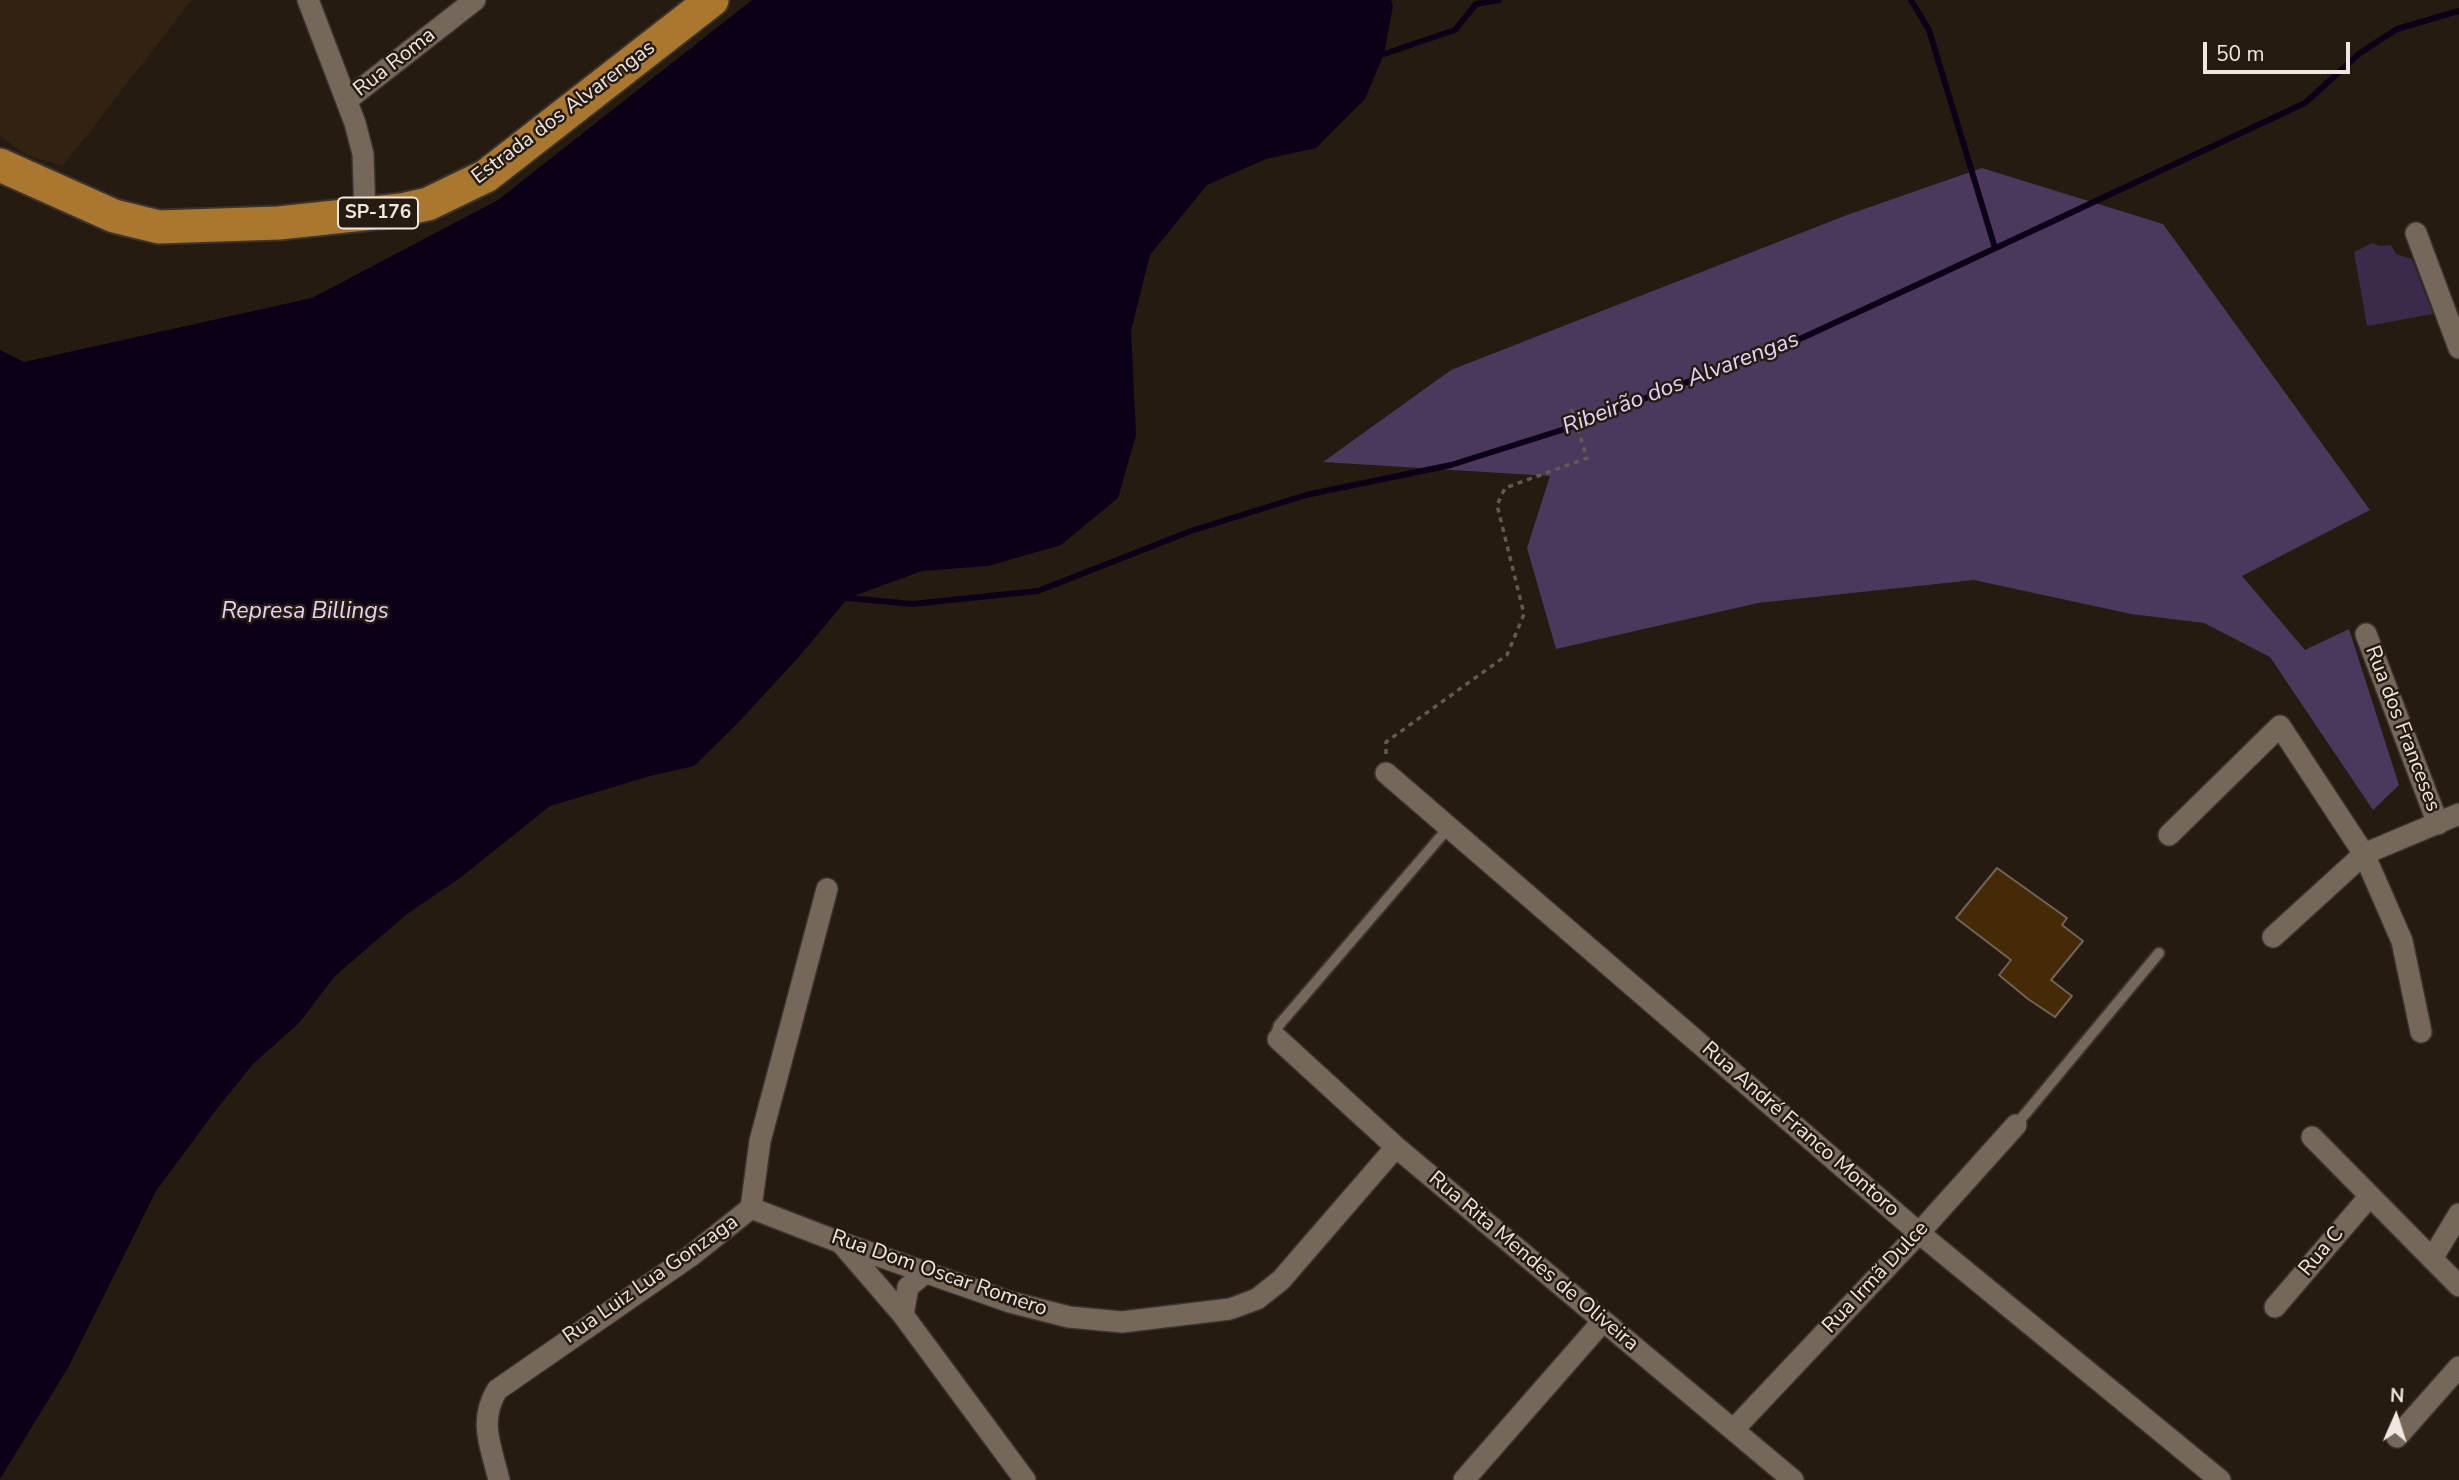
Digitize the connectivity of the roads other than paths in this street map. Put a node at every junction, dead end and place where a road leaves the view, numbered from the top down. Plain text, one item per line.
1 (308, 0) edge
2 (475, 0) edge
3 (705, 2) edge
4 (347, 100) junction
5 (0, 165) edge
6 (365, 215) junction
7 (2416, 233) dead end
8 (2459, 348) edge
9 (2366, 634) dead end
10 (1387, 773) road end
11 (2459, 814) edge
12 (2438, 824) junction
13 (1449, 827) junction
14 (2169, 835) dead end
15 (2364, 854) junction
16 (827, 889) dead end
17 (2273, 937) dead end
18 (2159, 953) dead end
19 (2421, 1032) dead end
20 (1278, 1039) joint
21 (2016, 1125) joint
22 (2312, 1138) dead end
23 (1396, 1147) junction
24 (2369, 1197) junction
25 (751, 1208) junction
26 (2459, 1214) edge
27 (1919, 1233) junction
28 (839, 1242) junction
29 (2432, 1259) junction
30 (925, 1273) junction
31 (2459, 1286) edge
32 (2275, 1307) dead end
33 (903, 1315) junction
34 (1604, 1321) junction
35 (2459, 1367) edge
36 (1734, 1429) junction
37 (2398, 1437) dead end
38 (499, 1480) edge
39 (1025, 1480) edge
40 (1464, 1480) edge
41 (1793, 1480) edge
42 (2220, 1480) edge

1 - 4 street
2 - 4 street, Rua Roma
3 - 6 main road, Estrada dos Alvarengas / SP-176
4 - 6 street
5 - 6 main road, Estrada dos Alvarengas / SP-176
7 - 8 street
9 - 12 street, Rua dos Franceses
10 - 13 street, Rua André Franco Montoro
11 - 12 street
12 - 15 street
13 - 20 lane
13 - 27 street, Rua André Franco Montoro
14 - 15 street
15 - 17 street
15 - 19 street
16 - 25 street, Rua Luiz Lua Gonzaga
18 - 21 lane
20 - 23 street, Rua Rita Mendes de Oliveira
21 - 27 street, Rua Irmã Dulce
22 - 24 street
23 - 30 street, Rua Dom Oscar Romero
23 - 34 street, Rua Rita Mendes de Oliveira
24 - 29 street
24 - 32 street, Rua C
25 - 28 street, Rua Dom Oscar Romero
25 - 38 street, Rua Luiz Lua Gonzaga
26 - 29 street
27 - 36 street, Rua Irmã Dulce
27 - 42 street, Rua André Franco Montoro
28 - 30 street, Rua Dom Oscar Romero
28 - 33 street
29 - 31 street
30 - 33 street
33 - 39 street
34 - 36 street, Rua Rita Mendes de Oliveira
34 - 40 street
35 - 37 street
36 - 41 street, Rua Rita Mendes de Oliveira

